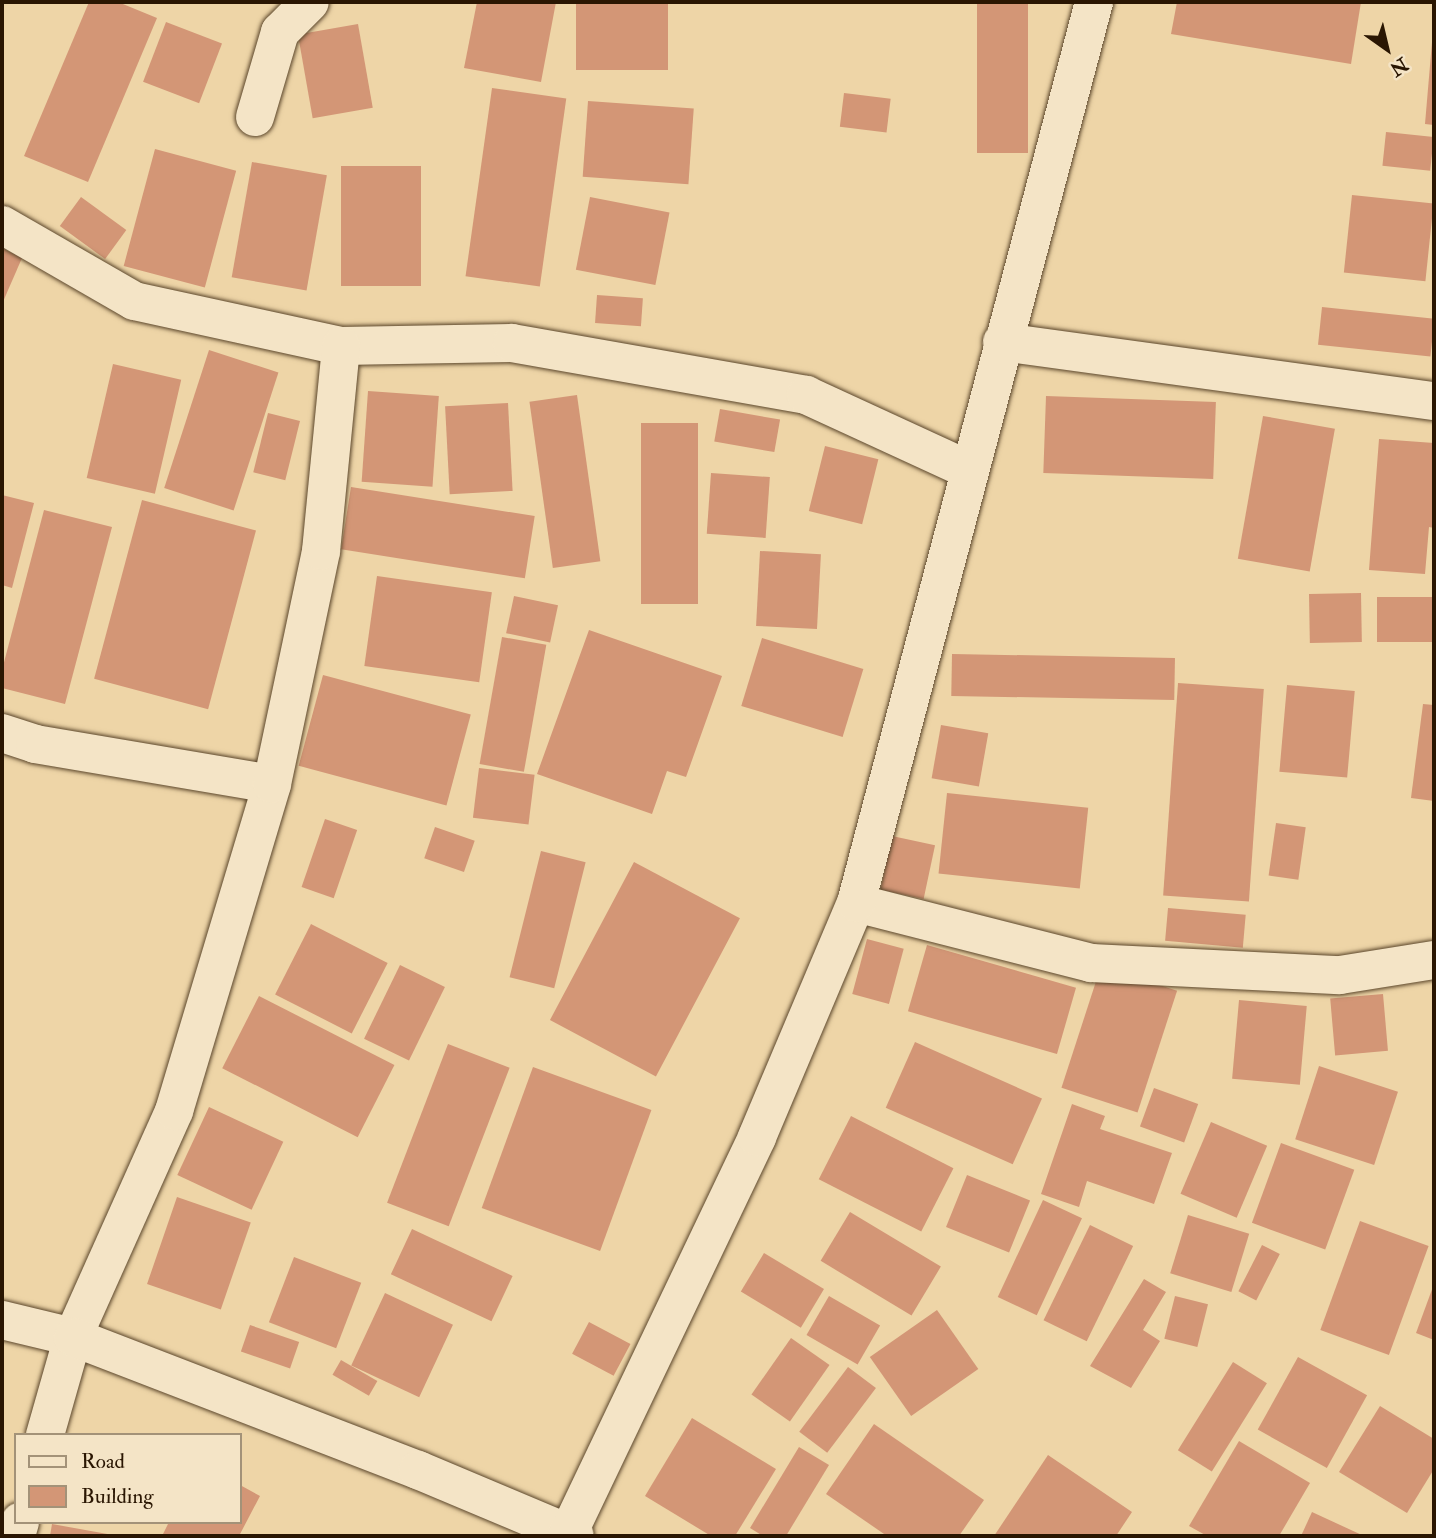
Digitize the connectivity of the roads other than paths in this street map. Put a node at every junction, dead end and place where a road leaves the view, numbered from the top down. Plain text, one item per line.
1 (310, 2) edge
2 (1094, 2) edge
3 (255, 117) dead end
4 (2, 225) edge
5 (1002, 342) junction
6 (341, 346) junction
7 (1434, 401) edge
8 (969, 470) junction
9 (2, 733) edge
10 (272, 784) junction
11 (856, 903) junction
12 (1434, 960) edge
13 (2, 1320) edge
14 (73, 1337) junction
15 (46, 1433) edge
16 (570, 1535) edge

1 - 3 street
2 - 5 street
4 - 6 street
5 - 7 street
5 - 8 street
6 - 8 street
6 - 10 street
8 - 11 street
9 - 10 street
10 - 14 street
11 - 12 street
11 - 16 street
13 - 14 street
14 - 15 street
14 - 16 street

